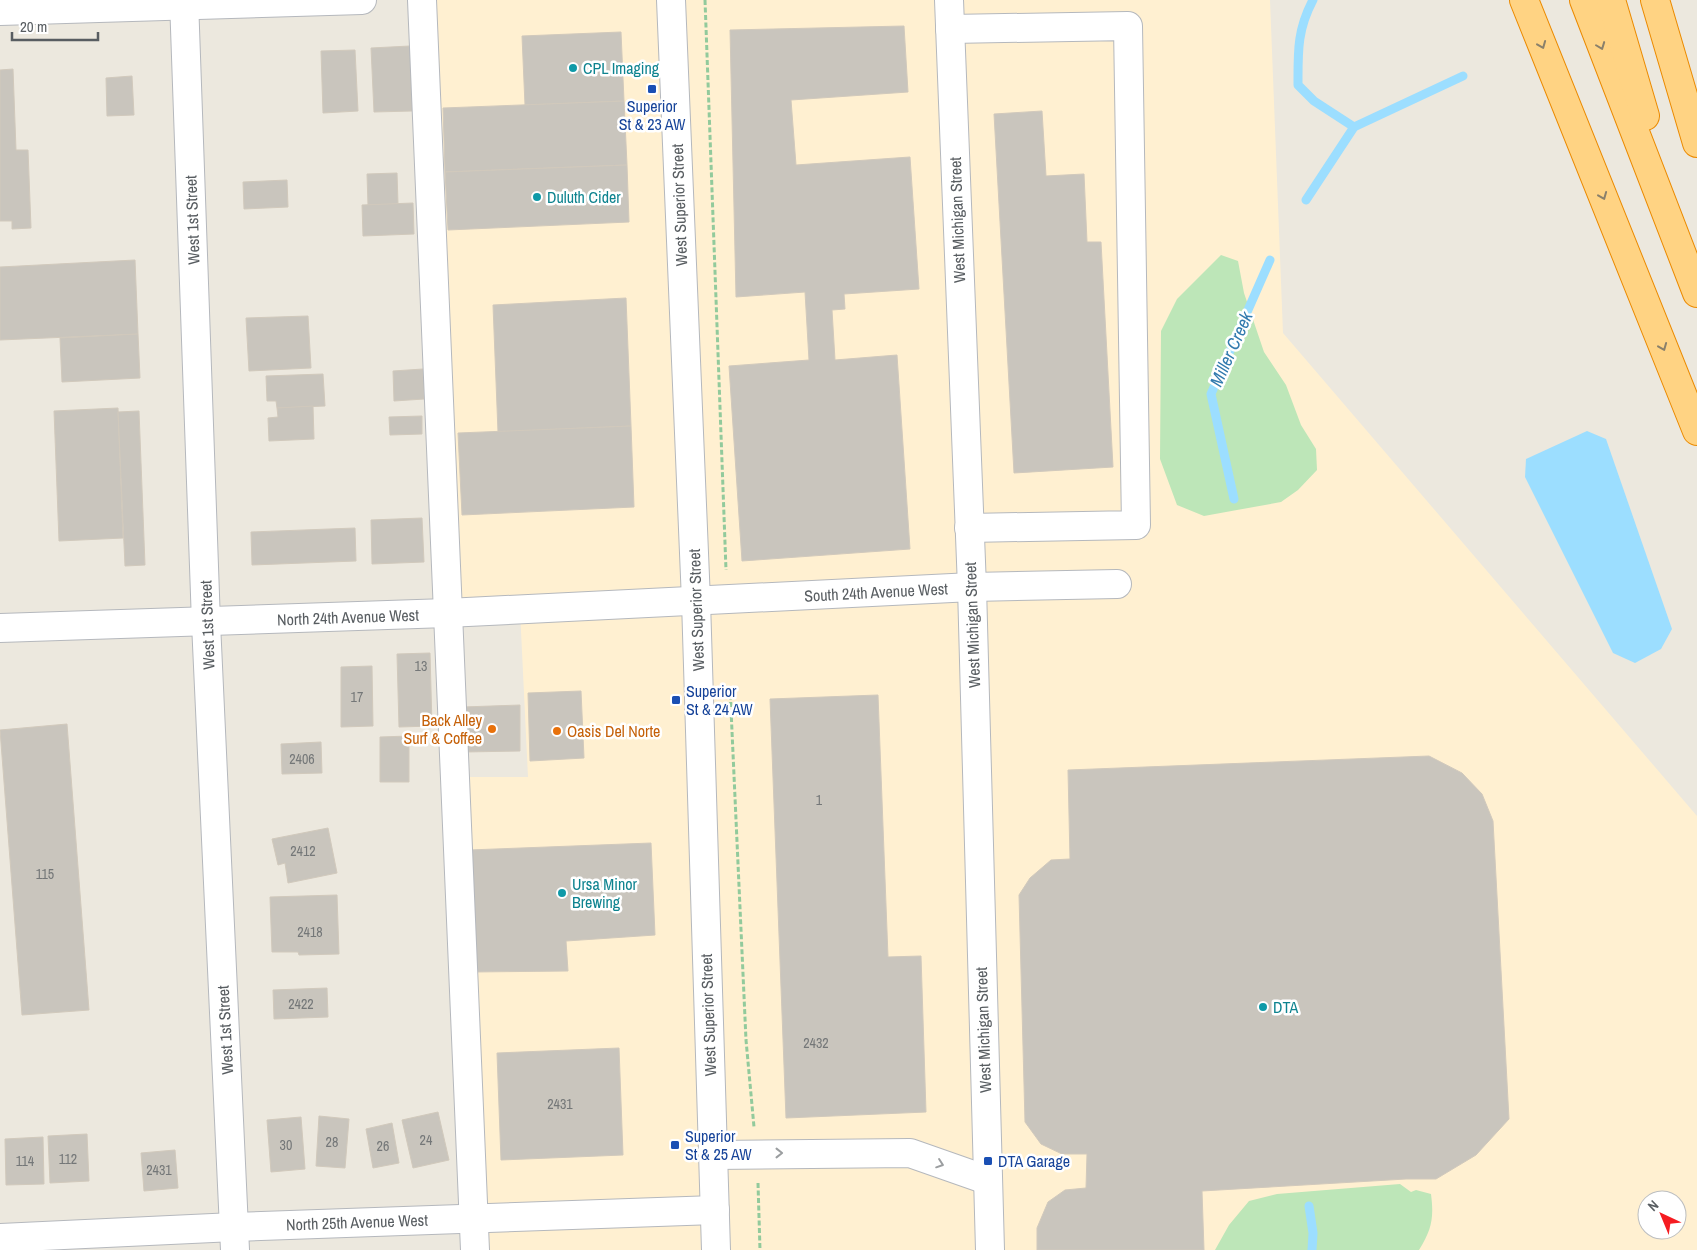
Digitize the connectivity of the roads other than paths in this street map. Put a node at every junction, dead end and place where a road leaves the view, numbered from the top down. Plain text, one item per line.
1 (362, 0) edge
2 (422, 0) edge
3 (671, 0) edge
4 (948, 0) edge
5 (1524, 0) edge
6 (1584, 0) edge
7 (1612, 0) edge
8 (1655, 0) edge
9 (184, 3) edge
10 (0, 11) edge
11 (950, 29) junction
12 (1697, 143) edge
13 (1697, 293) edge
14 (1697, 431) edge
15 (969, 528) junction
16 (1117, 584) dead end
17 (972, 587) junction
18 (696, 601) junction
19 (446, 613) junction
20 (206, 623) junction
21 (0, 628) edge
22 (713, 1155) junction
23 (987, 1180) junction
24 (715, 1210) junction
25 (474, 1218) junction
26 (0, 1238) edge
27 (234, 1238) edge
28 (474, 1250) edge
29 (716, 1250) edge
30 (990, 1250) edge

1 - 9 street
2 - 19 street
3 - 18 street, West Superior Street
4 - 11 street, West Michigan Street
5 -> 14 highway
6 -> 13 highway
7 - 13 highway
8 - 12 highway
9 - 10 street
9 - 20 street, West 1st Street
11 - 15 street, West Michigan Street
11 - 15 street
15 - 17 street, West Michigan Street
16 - 17 street, South 24th Avenue West
17 - 18 street, South 24th Avenue West
17 - 23 street, West Michigan Street
18 - 19 street, North 24th Avenue West
18 - 22 street, West Superior Street
19 - 20 street, North 24th Avenue West
19 - 25 street
20 - 21 street, North 24th Avenue West
20 - 27 street, West 1st Street
22 -> 23 street
22 - 24 street, West Superior Street
23 - 30 street, West Michigan Street
24 - 25 street, North 25th Avenue West
24 - 29 street, West Superior Street
25 - 27 street, North 25th Avenue West
25 - 28 street
26 - 27 street, North 25th Avenue West

